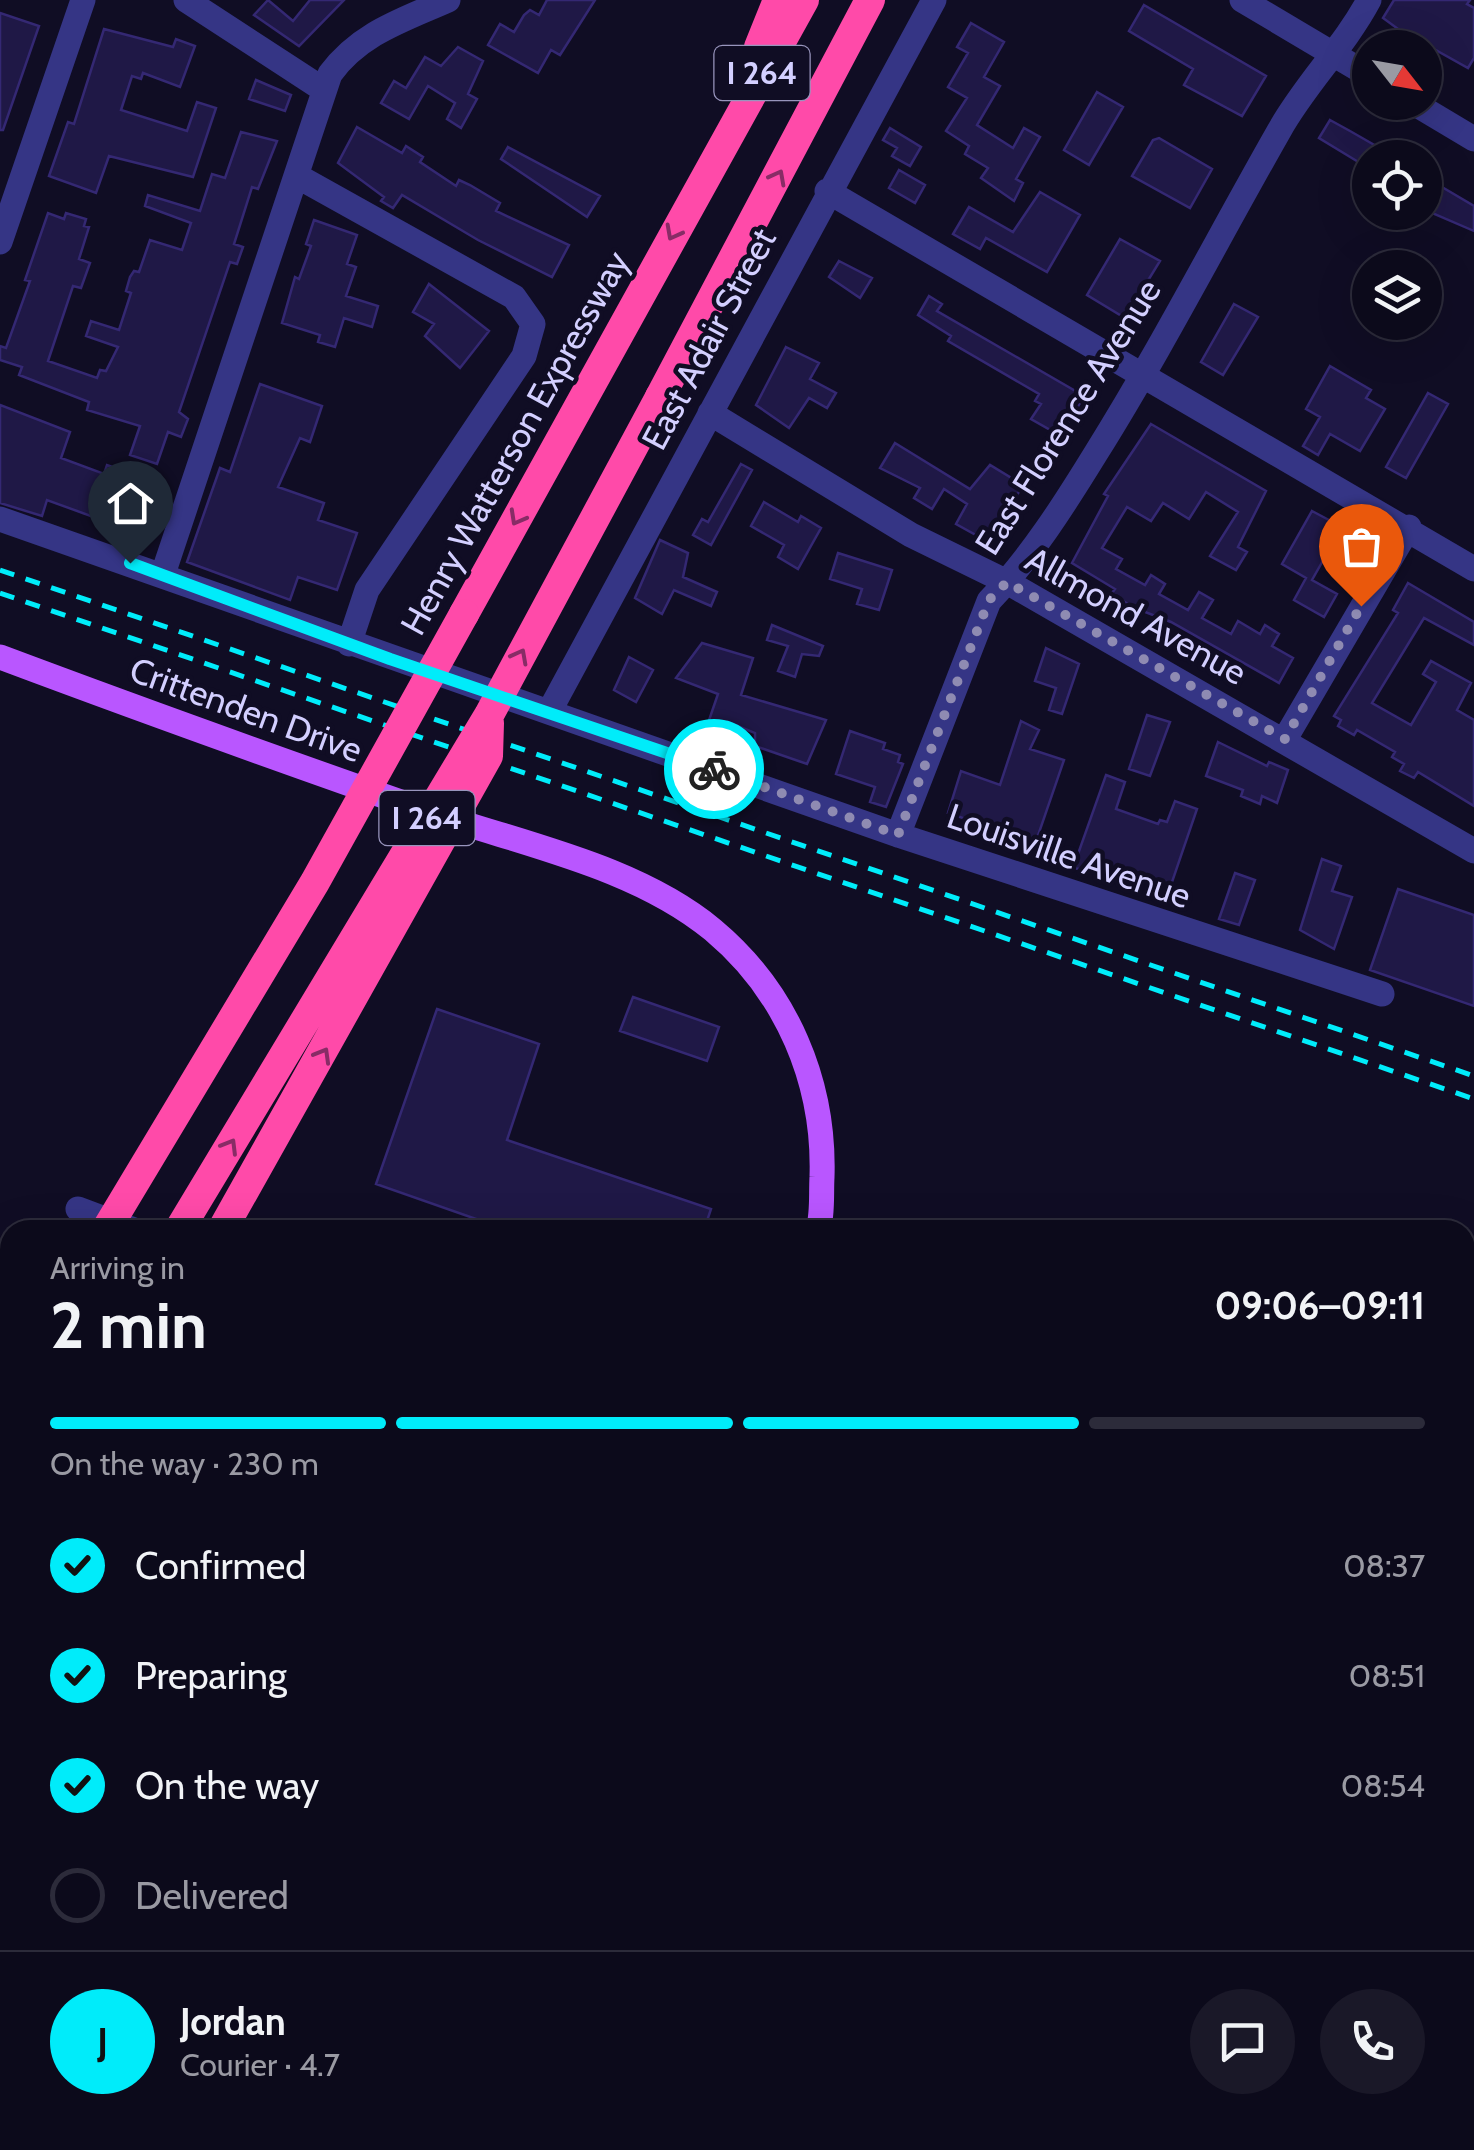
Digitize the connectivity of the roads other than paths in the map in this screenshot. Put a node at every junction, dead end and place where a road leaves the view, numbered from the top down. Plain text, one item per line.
1 (83, 0) edge
2 (186, 0) edge
3 (448, 0) edge
4 (778, 0) edge
5 (804, 0) edge
6 (934, 0) edge
7 (1242, 0) edge
8 (1369, 0) edge
9 (871, 1) edge
10 (1334, 54) junction
11 (1352, 65) edge
12 (324, 90) junction
13 (1442, 119) edge
14 (1474, 138) edge
15 (719, 147) junction
16 (297, 176) junction
17 (828, 191) junction
18 (0, 242) edge
19 (1144, 374) junction
20 (710, 413) junction
21 (0, 519) edge
22 (1409, 527) junction
23 (1474, 569) edge
24 (162, 574) junction
25 (1007, 582) junction
26 (349, 644) junction
27 (0, 657) edge
28 (548, 712) junction
29 (489, 715) junction
30 (1285, 739) junction
31 (898, 835) junction
32 (1474, 851) edge
33 (1382, 994) dead end
34 (78, 1209) dead end
35 (107, 1220) edge
36 (112, 1220) edge
37 (186, 1220) edge
38 (228, 1220) edge
39 (819, 1220) edge

1 - 18 street
2 - 12 street
3 - 12 street
4 - 15 highway
5 - 15 highway, Henry Watterson Expressway / I 264
6 - 17 street, East Adair Street
7 - 10 street
8 - 10 street, East Florence Avenue
29 -> 9 highway, I 264, bridge
10 - 11 street
10 - 19 street, East Florence Avenue
12 - 16 street
13 - 14 street
15 -> 36 highway, Henry Watterson Expressway / I 264, bridge
16 - 24 street
16 - 26 street
17 - 19 street
17 - 20 street, East Adair Street
19 - 22 street
19 - 25 street, East Florence Avenue
20 - 25 street, Allmond Avenue
20 - 28 street, East Adair Street
21 - 24 street, Louisville Avenue
22 - 23 street
22 - 30 street
24 - 26 street, Louisville Avenue
25 - 30 street, Allmond Avenue
25 - 31 street, East Florence Avenue
26 - 28 street, Louisville Avenue
27 - 39 main road, Crittenden Drive
28 - 31 street, Louisville Avenue
37 -> 29 highway, I 264, bridge
38 -> 29 highway, bridge
30 - 32 street, Allmond Avenue
31 - 33 street, Louisville Avenue
34 - 35 street

